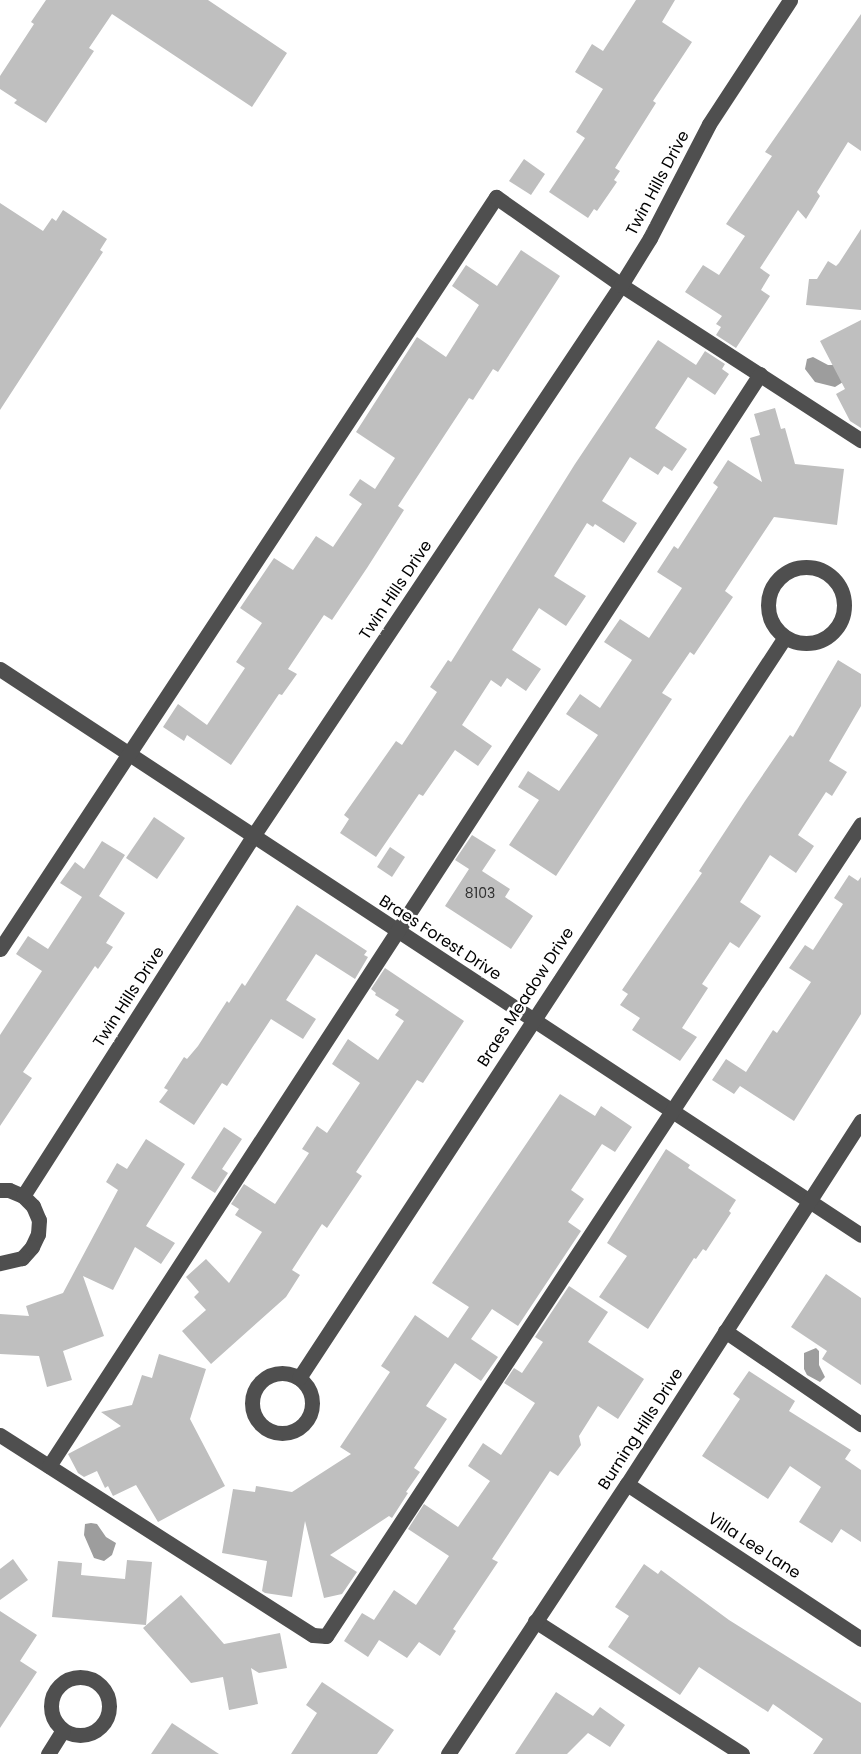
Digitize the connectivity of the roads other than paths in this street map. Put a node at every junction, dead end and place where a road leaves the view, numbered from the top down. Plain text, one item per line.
1 (790, 0) edge
2 (621, 285) junction
3 (760, 374) junction
4 (861, 441) edge
5 (785, 637) junction
6 (0, 669) edge
7 (129, 754) junction
8 (861, 824) edge
9 (254, 836) junction
10 (398, 931) junction
11 (0, 949) edge
12 (533, 1021) junction
13 (672, 1111) junction
14 (861, 1121) edge
15 (0, 1190) edge
16 (23, 1196) junction
17 (809, 1200) junction
18 (861, 1234) edge
19 (0, 1263) edge
20 (725, 1331) junction
21 (299, 1378) junction
22 (861, 1424) edge
23 (0, 1435) edge
24 (48, 1466) junction
25 (627, 1484) junction
26 (535, 1621) junction
27 (861, 1639) edge
28 (63, 1730) dead end
29 (48, 1754) edge
30 (448, 1754) edge
31 (742, 1754) edge

1 - 2 street, Twin Hills Drive
2 - 3 street
2 - 7 street
2 - 9 street, Twin Hills Drive
3 - 4 street
3 - 10 street
5 - 5 street
5 - 12 street, Braes Meadow Drive
6 - 7 street, Braes Forest Drive
7 - 9 street, Braes Forest Drive
7 - 11 street
8 - 13 street
9 - 10 street, Braes Forest Drive
9 - 16 street, Twin Hills Drive
10 - 12 street, Braes Forest Drive
10 - 24 street
12 - 13 street, Braes Forest Drive
12 - 21 street, Braes Meadow Drive
13 - 17 street, Braes Forest Drive
13 - 24 street
14 - 17 street, Burning Hills Drive
15 - 16 street
16 - 19 street
17 - 18 street, Braes Forest Drive
17 - 20 street, Burning Hills Drive
20 - 22 street
20 - 25 street, Burning Hills Drive
21 - 21 street
23 - 24 street
25 - 26 street, Burning Hills Drive
25 - 27 street, Villa Lee Lane
26 - 30 street, Burning Hills Drive
26 - 31 street
28 - 29 street

